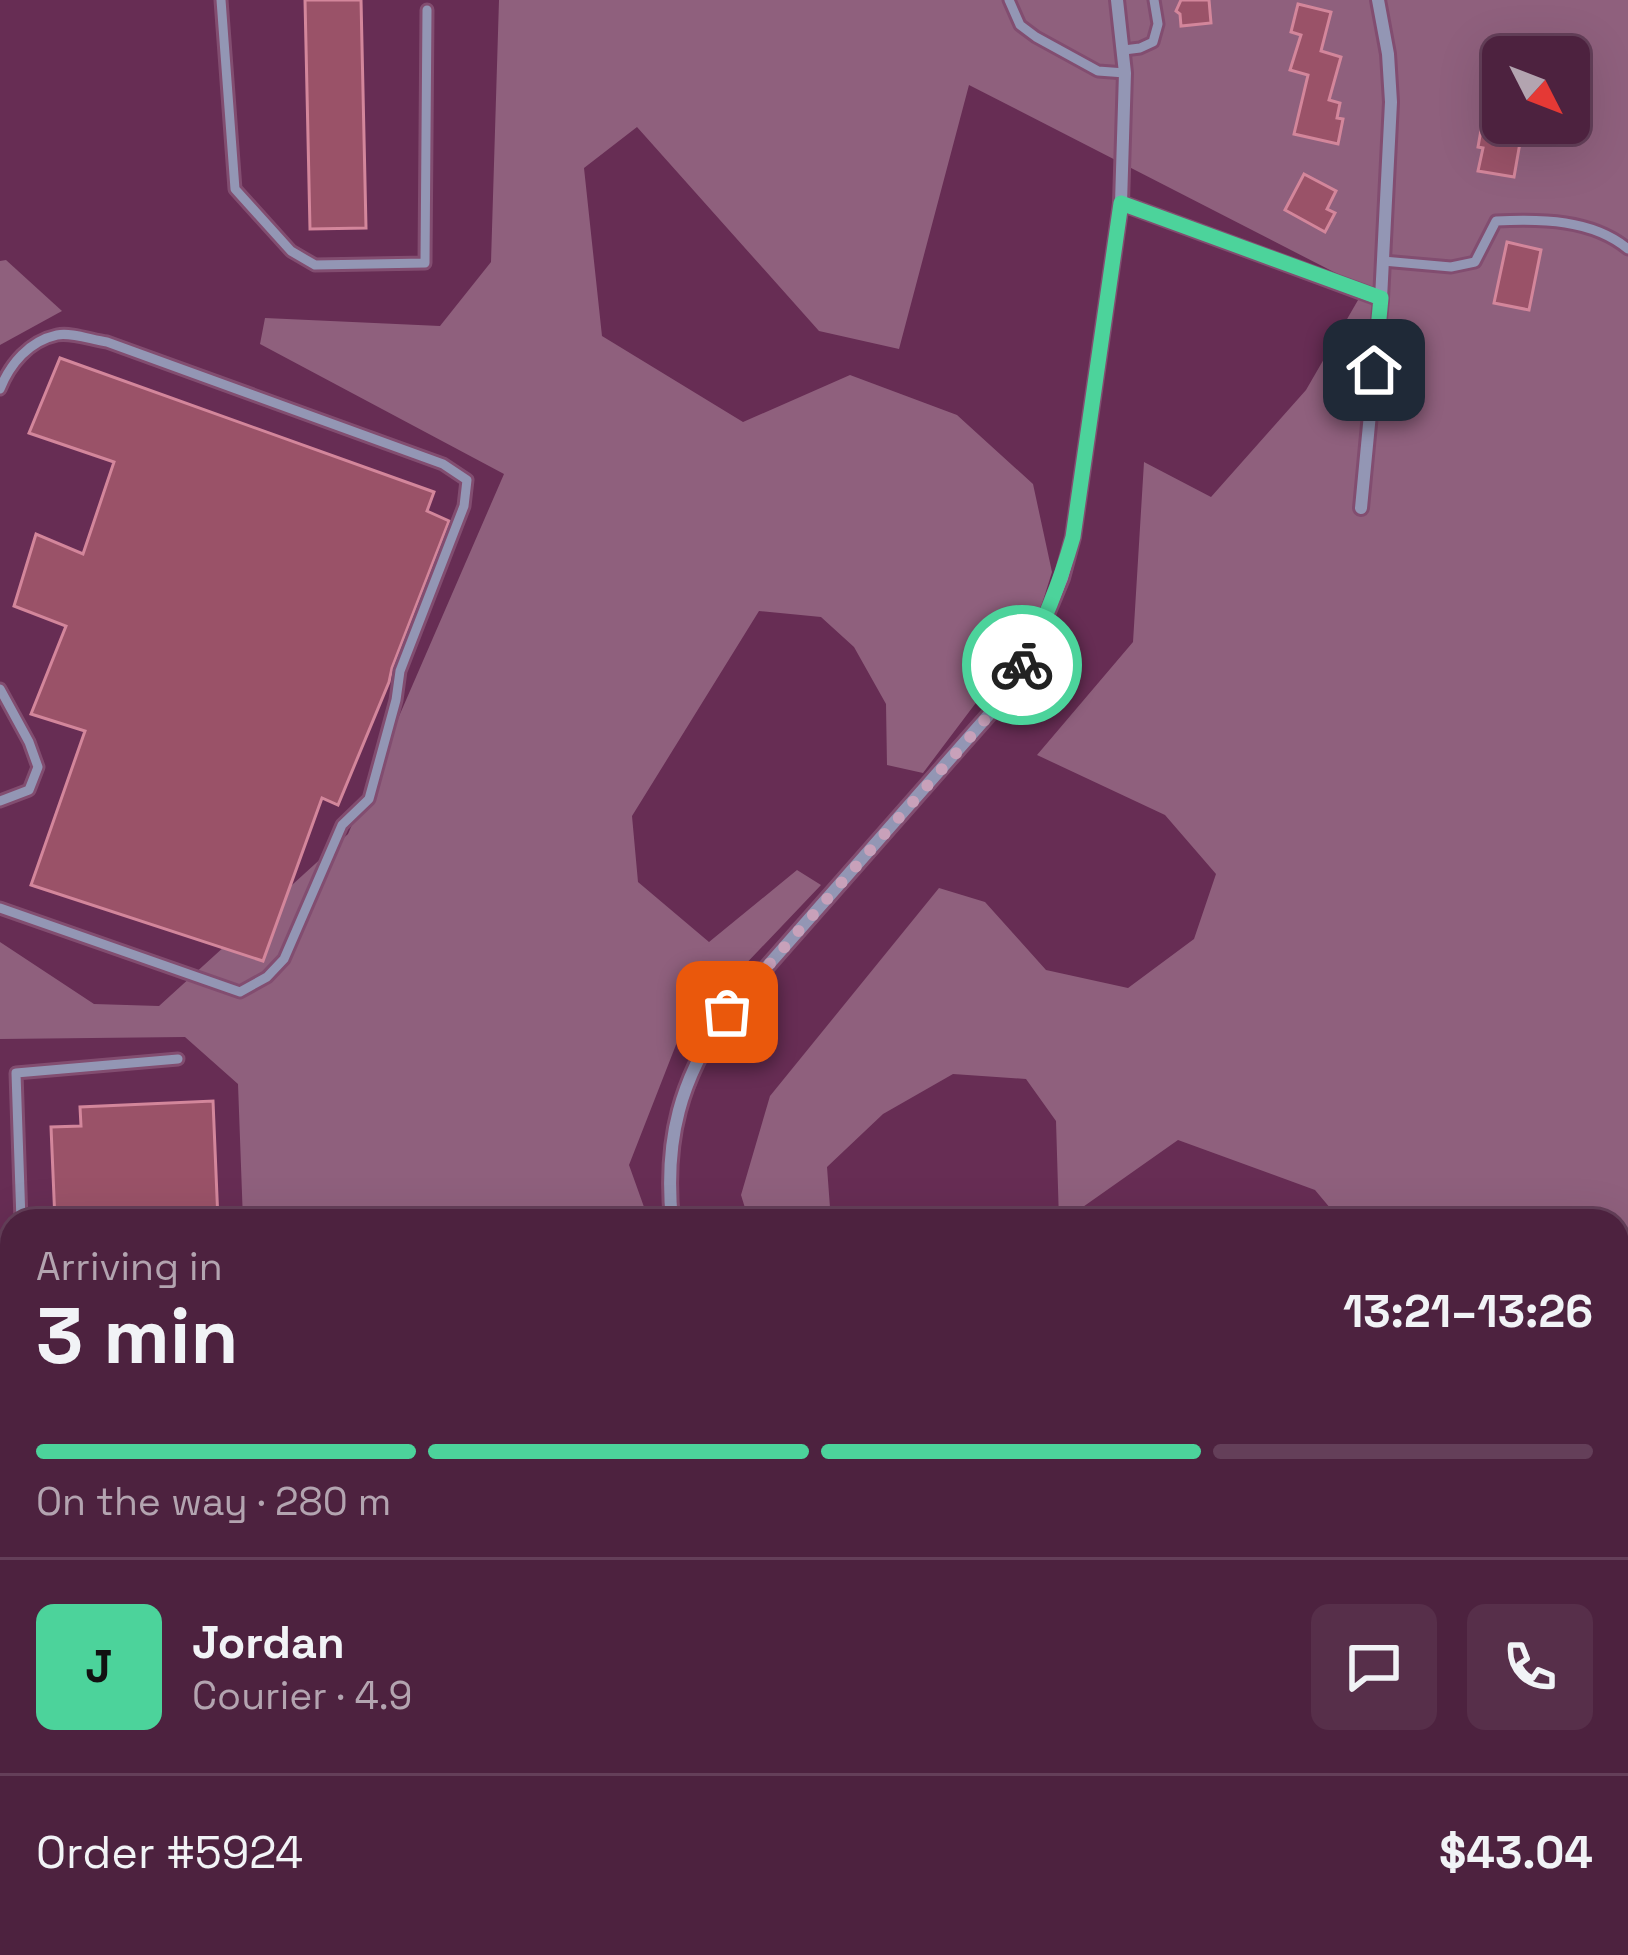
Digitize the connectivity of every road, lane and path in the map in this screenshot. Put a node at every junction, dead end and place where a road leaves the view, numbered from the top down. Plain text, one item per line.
1 (221, 0) edge
2 (1009, 0) edge
3 (1117, 0) edge
4 (1154, 0) edge
5 (1378, 0) edge
6 (427, 10) dead end
7 (1124, 50) junction
8 (1125, 73) junction
9 (1121, 203) junction
10 (1628, 249) edge
11 (1383, 261) junction
12 (1381, 298) junction
13 (0, 389) edge
14 (1361, 508) dead end
15 (0, 689) edge
16 (0, 801) edge
17 (0, 908) edge
18 (178, 1059) dead end
19 (21, 1209) edge
20 (671, 1209) edge

1 - 6 lane
2 - 8 lane
3 - 7 street
4 - 7 lane
5 - 11 street
7 - 8 street
8 - 9 street
9 - 12 street
9 - 20 street
10 - 11 lane
11 - 12 street
12 - 14 street
13 - 17 lane
15 - 16 lane
18 - 19 lane

